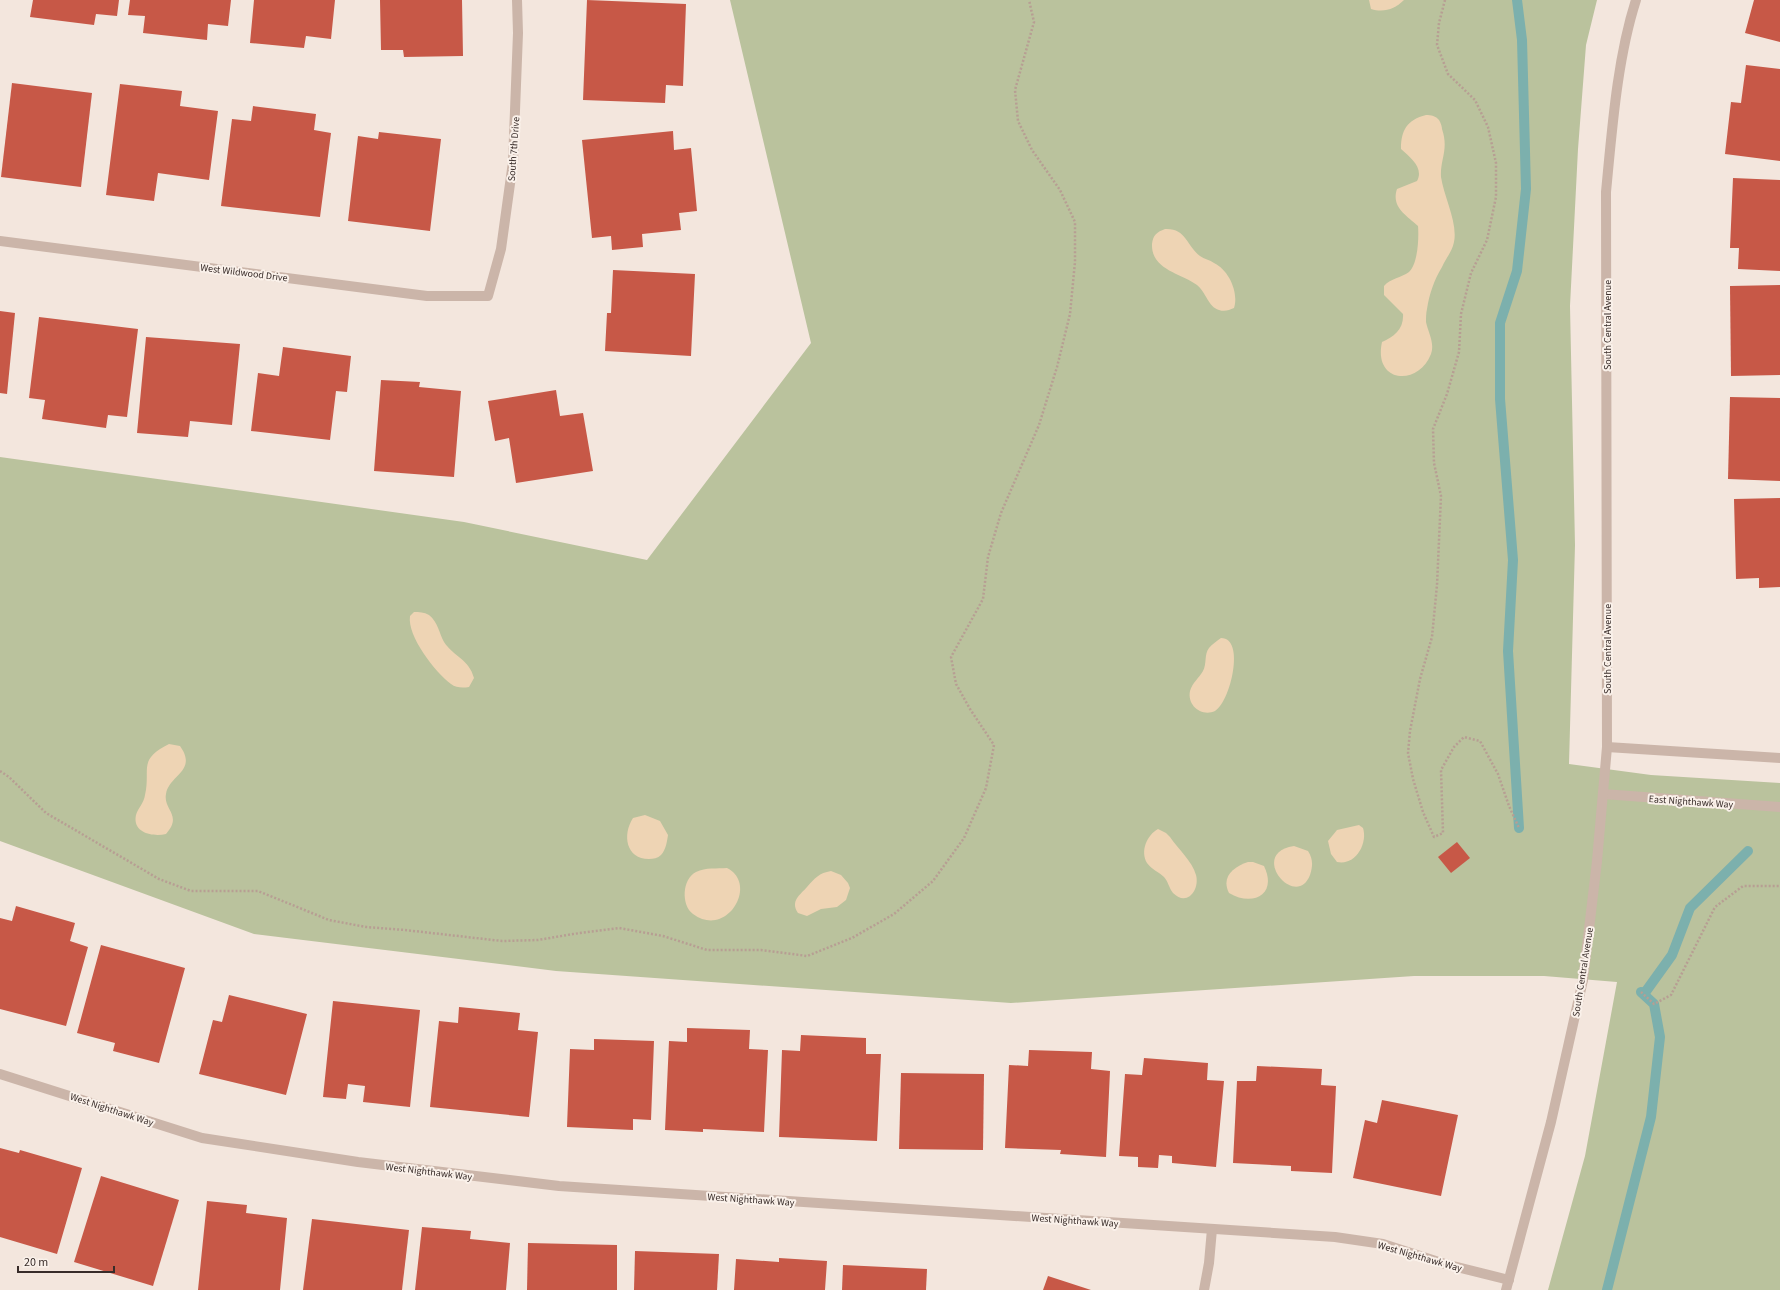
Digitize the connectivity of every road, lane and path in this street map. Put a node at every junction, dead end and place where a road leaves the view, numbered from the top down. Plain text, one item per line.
1 (517, 0) edge
2 (1029, 0) edge
3 (1445, 0) edge
4 (1636, 0) edge
5 (0, 241) edge
6 (488, 296) joint
7 (1607, 746) junction
8 (1780, 758) edge
9 (0, 771) edge
10 (1603, 794) junction
11 (1780, 807) edge
12 (1519, 828) dead end
13 (1780, 886) edge
14 (1641, 992) dead end
15 (0, 1074) edge
16 (1212, 1229) junction
17 (1508, 1285) edge
18 (1204, 1290) edge

1 - 6 street, South 7th Drive
2 - 9 path
3 - 12 path
4 - 7 street, South Central Avenue
5 - 6 street, West Wildwood Drive
7 - 8 street
7 - 10 street, South Central Avenue
10 - 11 street, East Nighthawk Way
10 - 17 street, South Central Avenue, bridge
13 - 14 path
15 - 16 street, West Nighthawk Way
16 - 17 street, West Nighthawk Way
16 - 18 street

